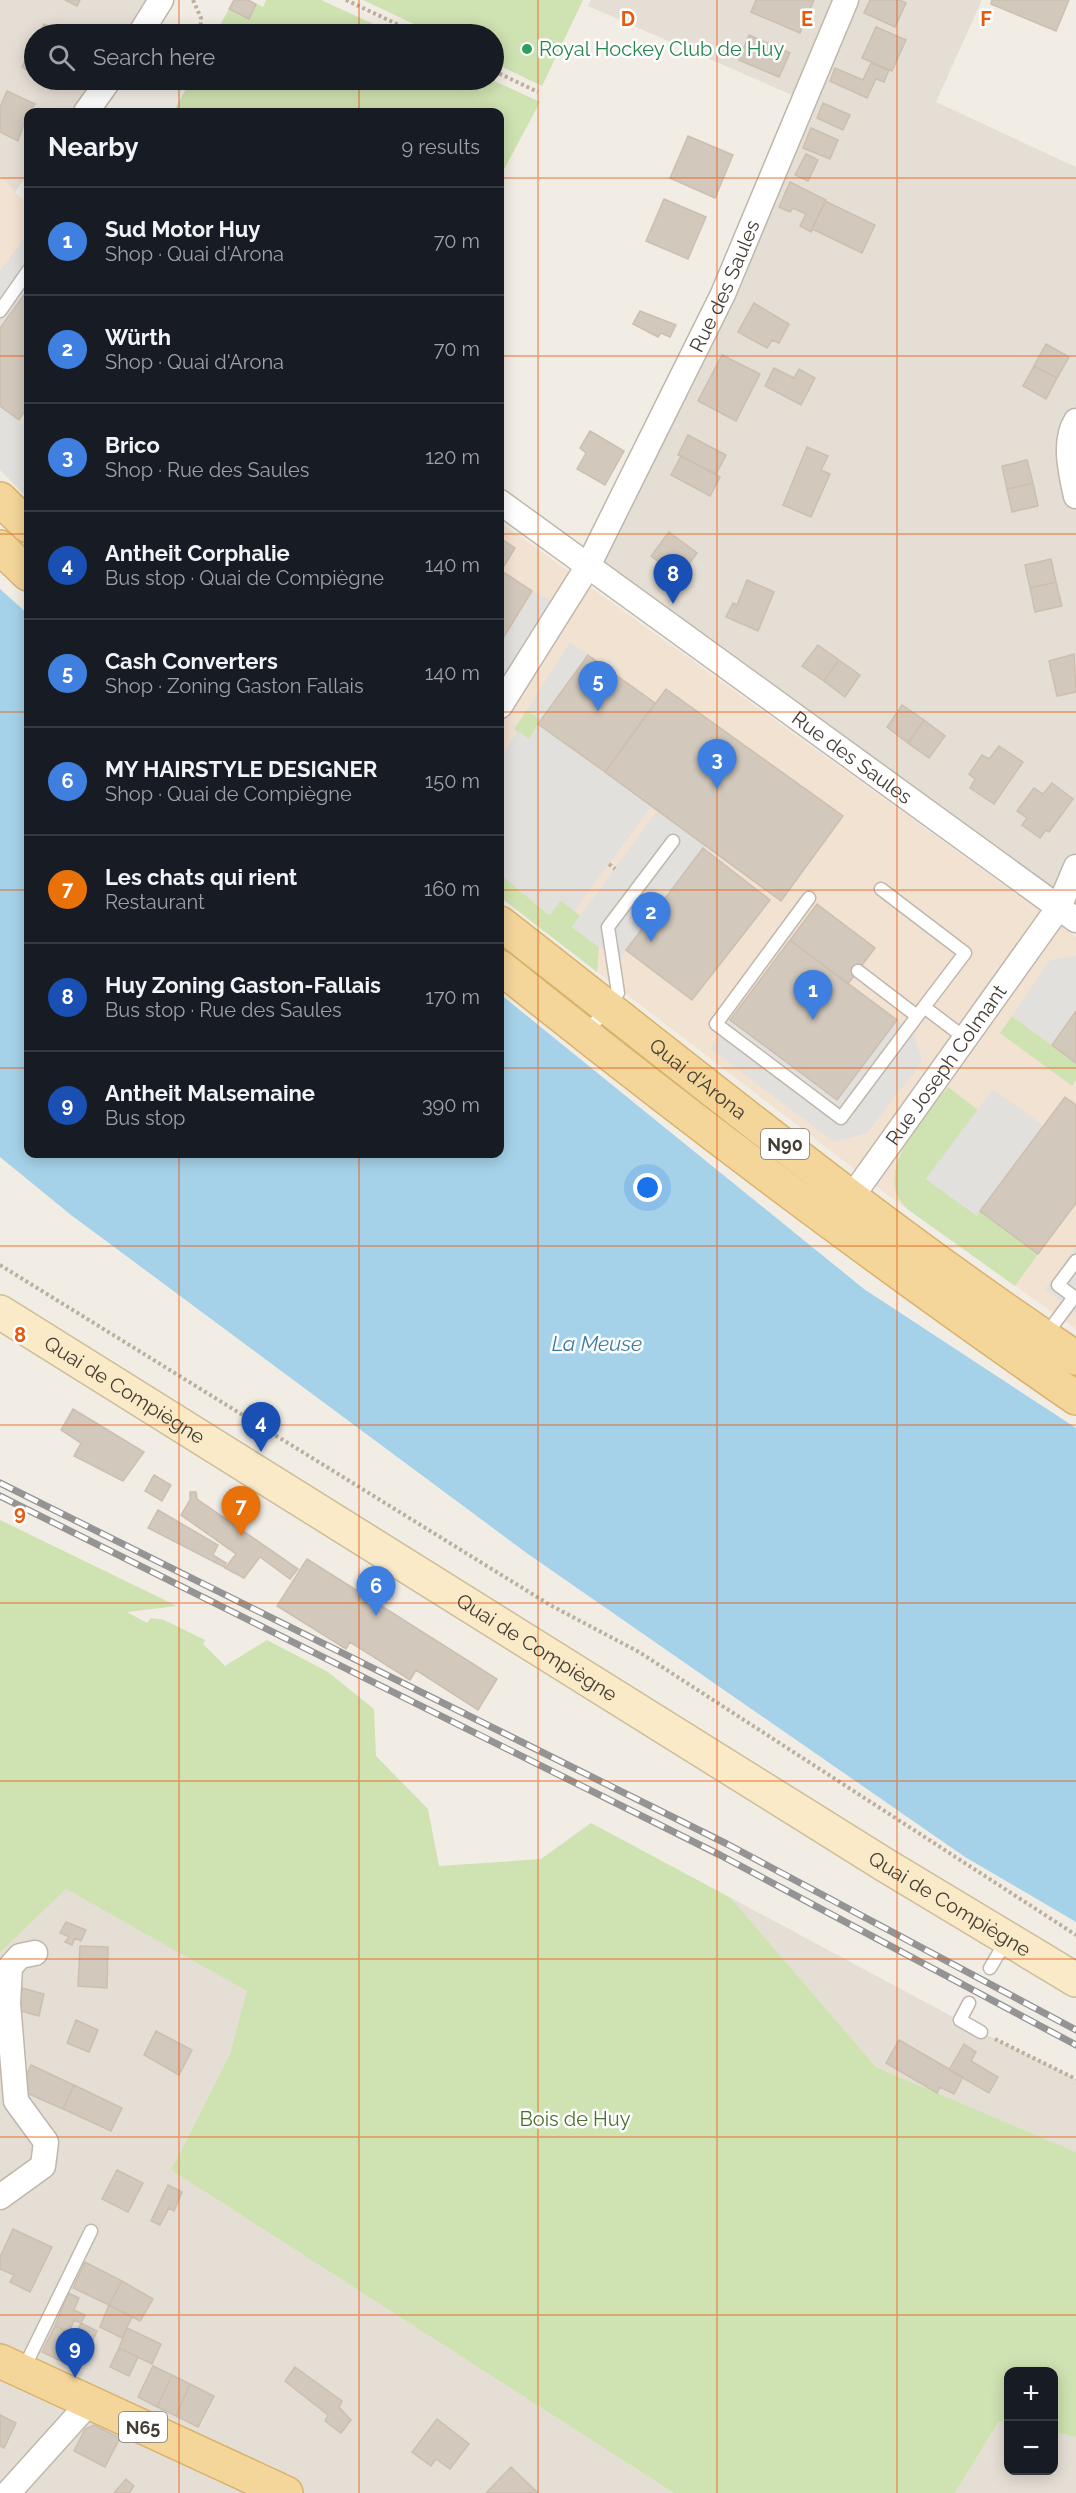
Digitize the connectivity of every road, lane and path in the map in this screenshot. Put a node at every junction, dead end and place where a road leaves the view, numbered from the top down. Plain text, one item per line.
1 (161, 0) edge
2 (193, 0) edge
3 (346, 0) edge
4 (846, 0) edge
5 (146, 24) edge
6 (201, 24) edge
7 (397, 24) edge
8 (504, 76) edge
9 (102, 90) edge
10 (538, 92) dead end
11 (89, 108) edge
12 (24, 277) edge
13 (0, 311) edge
14 (1076, 421) edge
15 (1076, 496) edge
16 (0, 500) edge
17 (504, 505) edge
18 (24, 522) edge
19 (0, 547) edge
20 (588, 566) junction
21 (24, 570) edge
22 (504, 700) edge
23 (672, 841) dead end
24 (609, 864) dead end
25 (1076, 867) edge
26 (615, 869) dead end
27 (881, 889) dead end
28 (809, 898) dead end
29 (1067, 913) edge
30 (504, 926) edge
31 (504, 970) edge
32 (858, 971) dead end
33 (608, 1006) junction
34 (920, 1012) junction
35 (585, 1035) junction
36 (965, 1038) junction
37 (852, 1196) junction
38 (833, 1224) junction
39 (1076, 1260) edge
40 (0, 1264) edge
41 (0, 1312) edge
42 (1036, 1351) junction
43 (1076, 1358) edge
44 (1076, 1398) edge
45 (1076, 1935) edge
46 (1007, 1940) junction
47 (35, 1953) dead end
48 (990, 1968) dead end
49 (1076, 1980) edge
50 (969, 2002) dead end
51 (981, 2032) joint
52 (1076, 2079) edge
53 (0, 2197) edge
54 (91, 2231) dead end
55 (11, 2366) edge
56 (90, 2402) junction
57 (8, 2493) edge
58 (286, 2493) edge

1 - 5 street
2 - 6 path
3 - 7 path
4 - 20 street, Rue des Saules
8 - 10 path
9 - 11 street
12 - 13 lane
14 - 15 street
16 - 18 main road
17 - 20 street, Rue des Saules
19 - 21 main road
20 - 22 street
20 - 29 street, Rue des Saules
23 - 33 lane
24 - 26 path
25 - 29 street
27 - 34 lane
28 - 34 lane
29 - 36 street, Rue Joseph Colmant
30 - 33 main road, Quai d'Arona / N90
31 - 35 main road, Quai d'Arona / N90
32 - 34 lane
33 - 35 lane
33 - 37 main road, Quai d'Arona / N90
34 - 36 lane
35 - 38 main road, Quai d'Arona / N90
36 - 37 street, Rue Joseph Colmant
37 - 38 street, Rue Joseph Colmant
37 - 42 main road, Quai d'Arona / N90
38 - 42 main road, Quai d'Arona / N90
39 - 42 lane
40 - 45 path
41 - 46 main road, Quai de Compiègne
42 - 43 main road, Quai d'Arona / N90
42 - 44 main road, Quai d'Arona / N90
46 - 48 lane
46 - 49 main road, Quai de Compiègne
47 - 53 street
50 - 51 lane
51 - 52 path
54 - 55 lane
55 - 56 main road, N65
56 - 57 street
56 - 58 main road, N65

